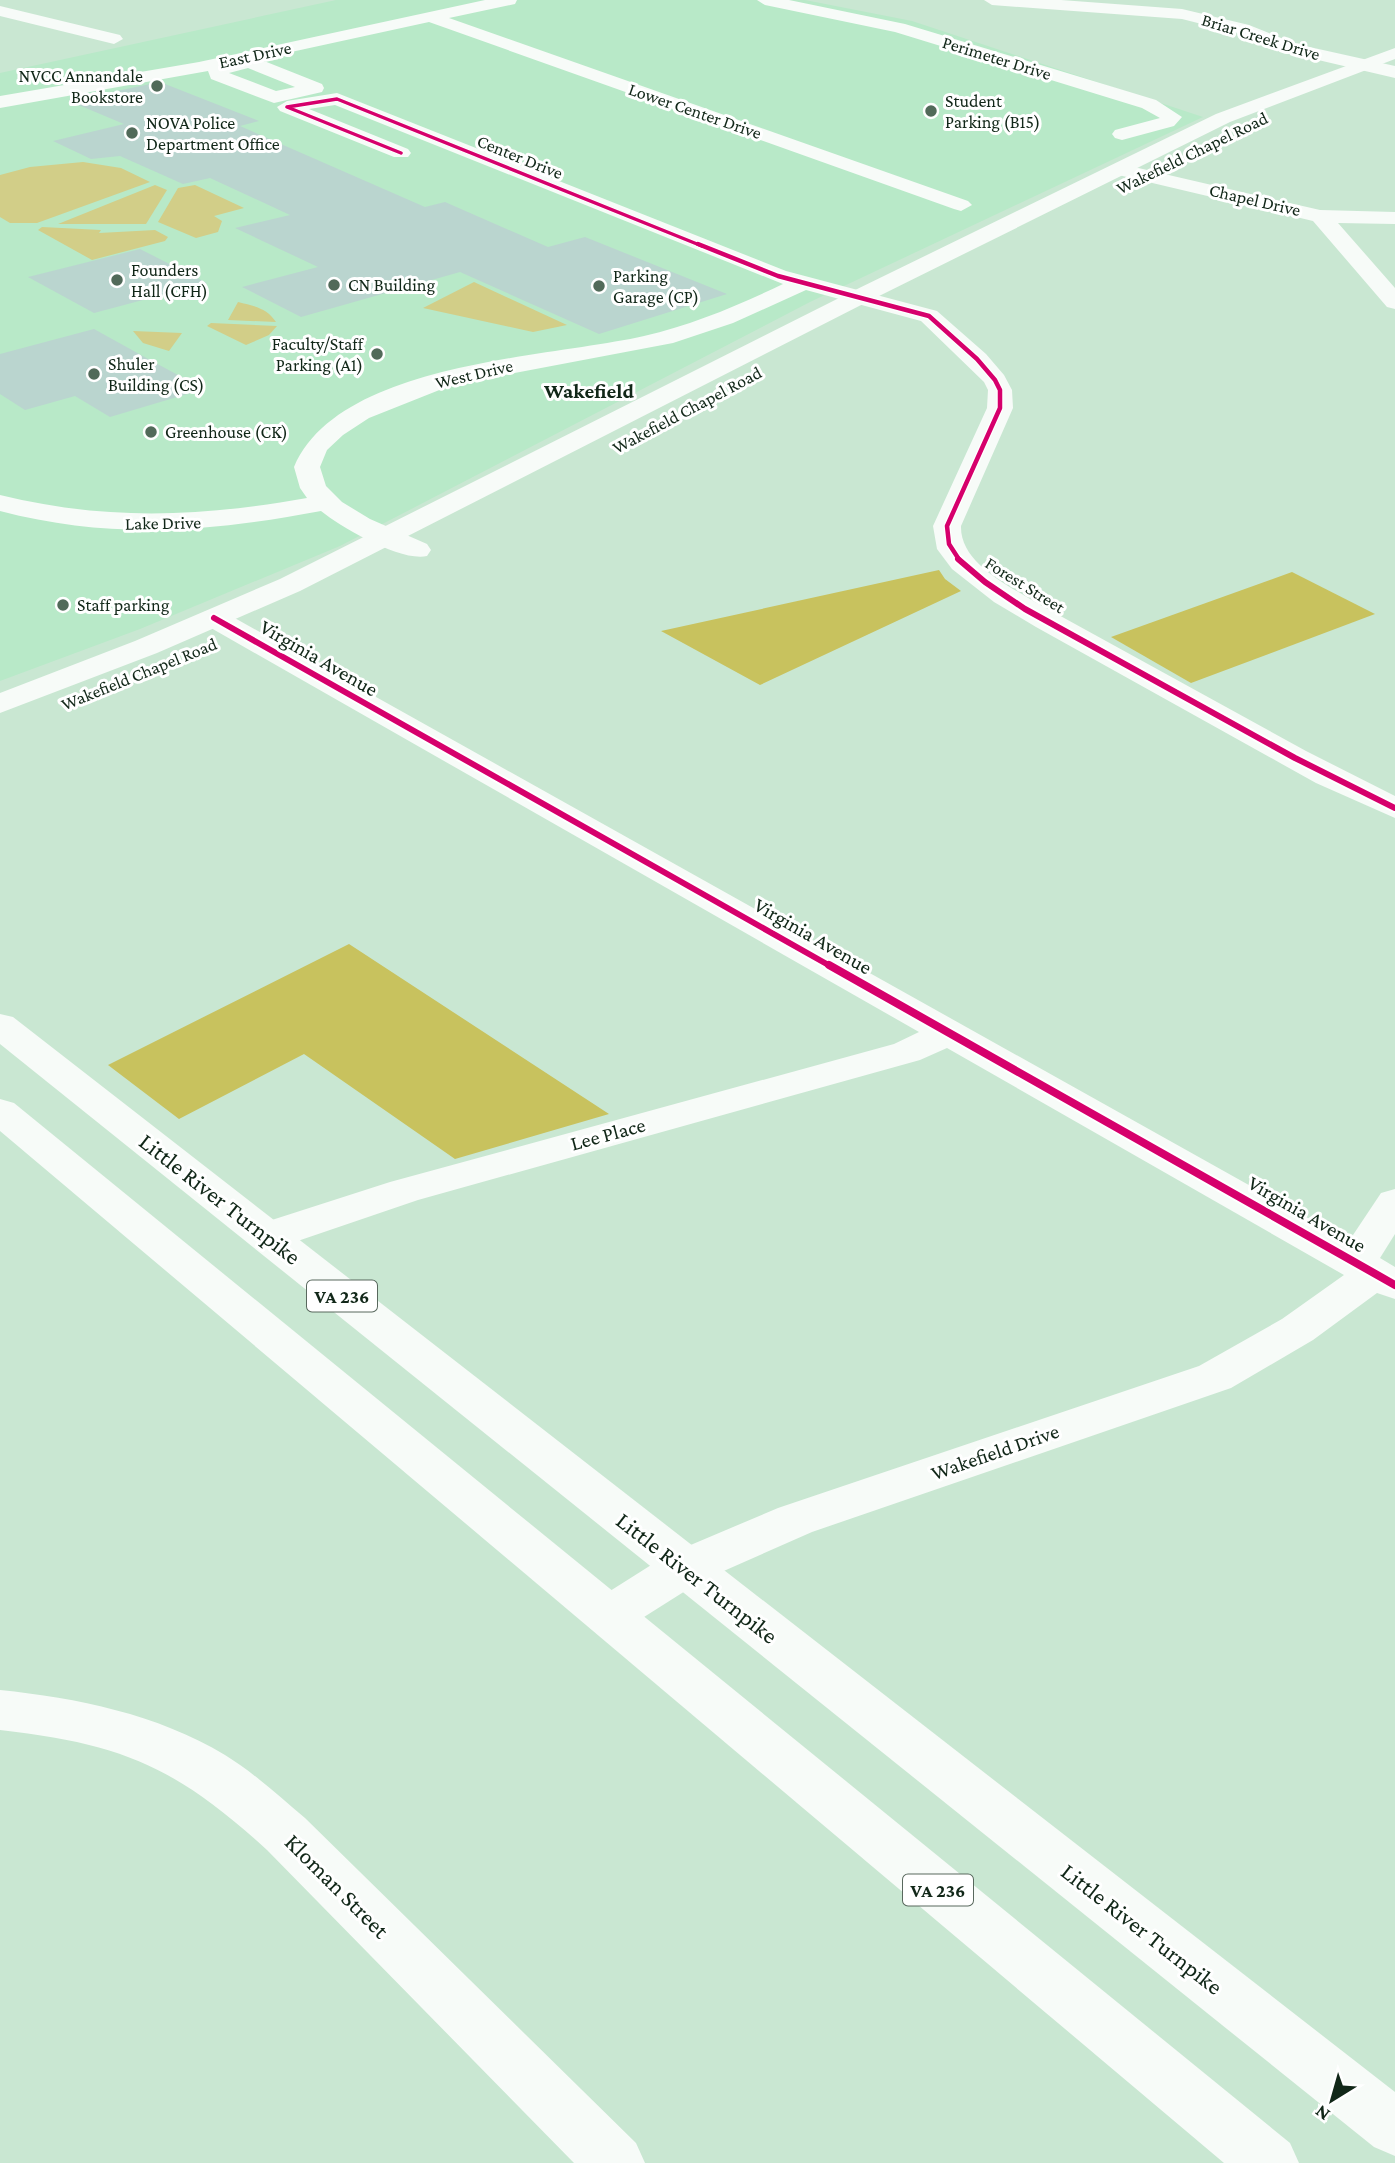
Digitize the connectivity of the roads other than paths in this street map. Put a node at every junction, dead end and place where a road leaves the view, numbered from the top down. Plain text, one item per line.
1 (509, 0) edge
2 (765, 0) edge
3 (992, 0) edge
4 (0, 11) edge
5 (430, 17) junction
6 (114, 39) dead end
7 (1395, 53) edge
8 (245, 60) junction
9 (1362, 67) junction
10 (208, 69) junction
11 (1395, 72) edge
12 (0, 102) edge
13 (1122, 134) dead end
14 (452, 147) junction
15 (401, 153) junction
16 (426, 164) dead end
17 (1117, 169) junction
18 (1145, 175) junction
19 (583, 199) junction
20 (961, 205) dead end
21 (547, 208) dead end
22 (1320, 216) junction
23 (1395, 218) edge
24 (802, 284) junction
25 (857, 298) junction
26 (1395, 302) edge
27 (890, 304) junction
28 (571, 470) dead end
29 (327, 502) junction
30 (0, 503) edge
31 (387, 537) junction
32 (227, 626) junction
33 (0, 704) edge
34 (0, 730) edge
35 (1395, 808) edge
36 (0, 1025) edge
37 (949, 1033) junction
38 (0, 1111) edge
39 (1395, 1202) edge
40 (268, 1236) junction
41 (1375, 1273) edge
42 (684, 1568) junction
43 (608, 1616) junction
44 (0, 1710) edge
45 (1395, 2128) edge
46 (615, 2163) edge
47 (1269, 2163) edge

1 - 5 street, East Drive
2 - 13 street, Perimeter Drive
3 - 9 street, Briar Creek Drive
4 - 6 street
5 - 8 street, East Drive
5 - 20 street, Lower Center Drive
7 - 9 street, Wakefield Chapel Road
8 - 10 street
8 - 10 street
9 - 11 street, Briar Creek Drive
9 - 17 street, Wakefield Chapel Road
9 - 18 street, Wakefield Chapel Road
10 - 12 street, East Drive
14 - 15 street, Center Drive
14 - 15 street, Center Drive
14 - 19 street, Center Drive
15 - 16 street, Center Drive
17 - 18 street, Chapel Drive
17 - 25 street, Wakefield Chapel Road
18 - 22 street, Chapel Drive
18 - 27 street, Wakefield Chapel Road
19 - 21 street, Center Drive
19 - 24 street, Center Drive
22 - 23 street, Chapel Drive
22 - 26 street
24 - 25 street, Center Drive
24 - 29 street, West Drive
25 - 27 street, Forest Street
25 - 31 street, Wakefield Chapel Road
27 - 28 street, Wakefield Chapel Road
27 - 35 street, Forest Street
29 - 30 street, Lake Drive
29 - 31 street
31 - 32 street, Wakefield Chapel Road
31 - 32 street, Wakefield Chapel Road
32 - 33 street, Wakefield Chapel Road
32 - 34 street, Wakefield Chapel Road
32 - 37 street, Virginia Avenue
36 - 40 street, Little River Turnpike / VA 236
37 - 40 street, Lee Place
37 - 41 street, Virginia Avenue
38 - 43 street, VA 236
39 - 41 street, Wakefield Drive
40 - 42 street, Little River Turnpike / VA 236
41 - 42 street, Wakefield Drive
42 - 43 street, Wakefield Drive
42 - 45 street, Little River Turnpike / VA 236
43 - 47 street, VA 236
44 - 46 street, Kloman Street

